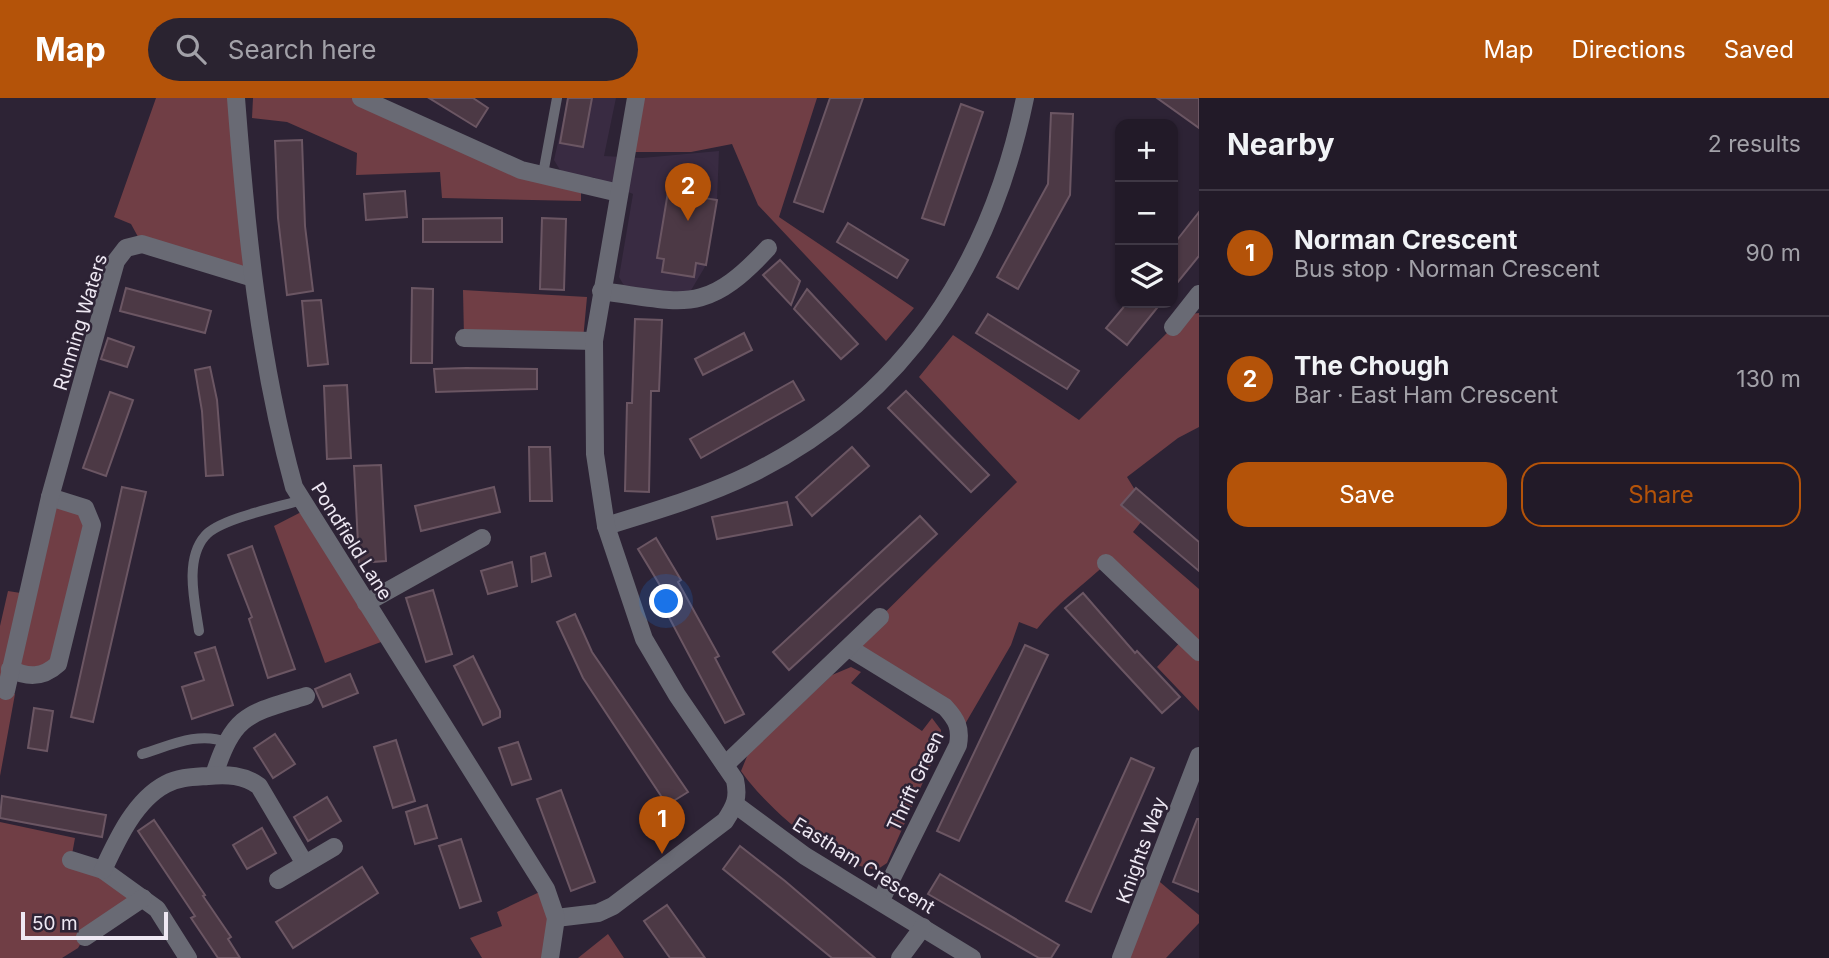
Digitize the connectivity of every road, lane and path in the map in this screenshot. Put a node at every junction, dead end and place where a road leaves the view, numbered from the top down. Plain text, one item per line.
1 (236, 98) edge
2 (361, 98) edge
3 (557, 98) edge
4 (636, 98) edge
5 (1025, 98) edge
6 (543, 174) junction
7 (619, 193) junction
8 (768, 248) dead end
9 (253, 278) junction
10 (601, 291) junction
11 (1199, 295) edge
12 (1173, 327) dead end
13 (464, 338) dead end
14 (594, 341) junction
15 (50, 497) junction
16 (302, 500) junction
17 (607, 526) junction
18 (482, 538) dead end
19 (1106, 563) dead end
20 (366, 603) junction
21 (880, 617) dead end
22 (199, 631) dead end
23 (849, 648) junction
24 (1199, 652) edge
25 (10, 669) junction
26 (6, 691) dead end
27 (306, 696) dead end
28 (226, 742) junction
29 (142, 754) dead end
30 (1199, 756) edge
31 (725, 765) junction
32 (214, 775) junction
33 (736, 805) junction
34 (334, 847) dead end
35 (71, 860) dead end
36 (305, 864) junction
37 (103, 870) junction
38 (278, 880) dead end
39 (143, 898) junction
40 (881, 900) junction
41 (556, 918) junction
42 (923, 928) junction
43 (85, 936) dead end
44 (188, 958) edge
45 (550, 958) edge
46 (900, 958) edge
47 (972, 958) edge
48 (1121, 958) edge

1 - 9 street, Pondfield Lane
2 - 6 street
3 - 6 lane
4 - 7 street
5 - 17 street
6 - 7 street
7 - 10 street
8 - 10 street
9 - 15 street, Running Waters
9 - 16 street, Pondfield Lane
10 - 14 street
11 - 12 street
13 - 14 street
14 - 17 street
15 - 25 street, Running Waters
15 - 25 street
16 - 20 street, Pondfield Lane
16 - 22 lane
17 - 31 street
18 - 20 street
19 - 24 street
20 - 41 street, Pondfield Lane
21 - 23 street
23 - 31 street
23 - 40 street, Thrift Green
25 - 26 street, Running Waters
27 - 28 street
28 - 29 lane
28 - 32 street
30 - 48 street, Knights Way
31 - 33 street
32 - 36 street
32 - 37 street
33 - 40 street, Eastham Crescent
33 - 41 street
34 - 36 street
35 - 37 street
36 - 38 street
37 - 39 street
39 - 43 street
39 - 44 street
40 - 42 street, Eastham Crescent
41 - 45 street, Pondfield Lane
42 - 46 street
42 - 47 street, Eastham Crescent

